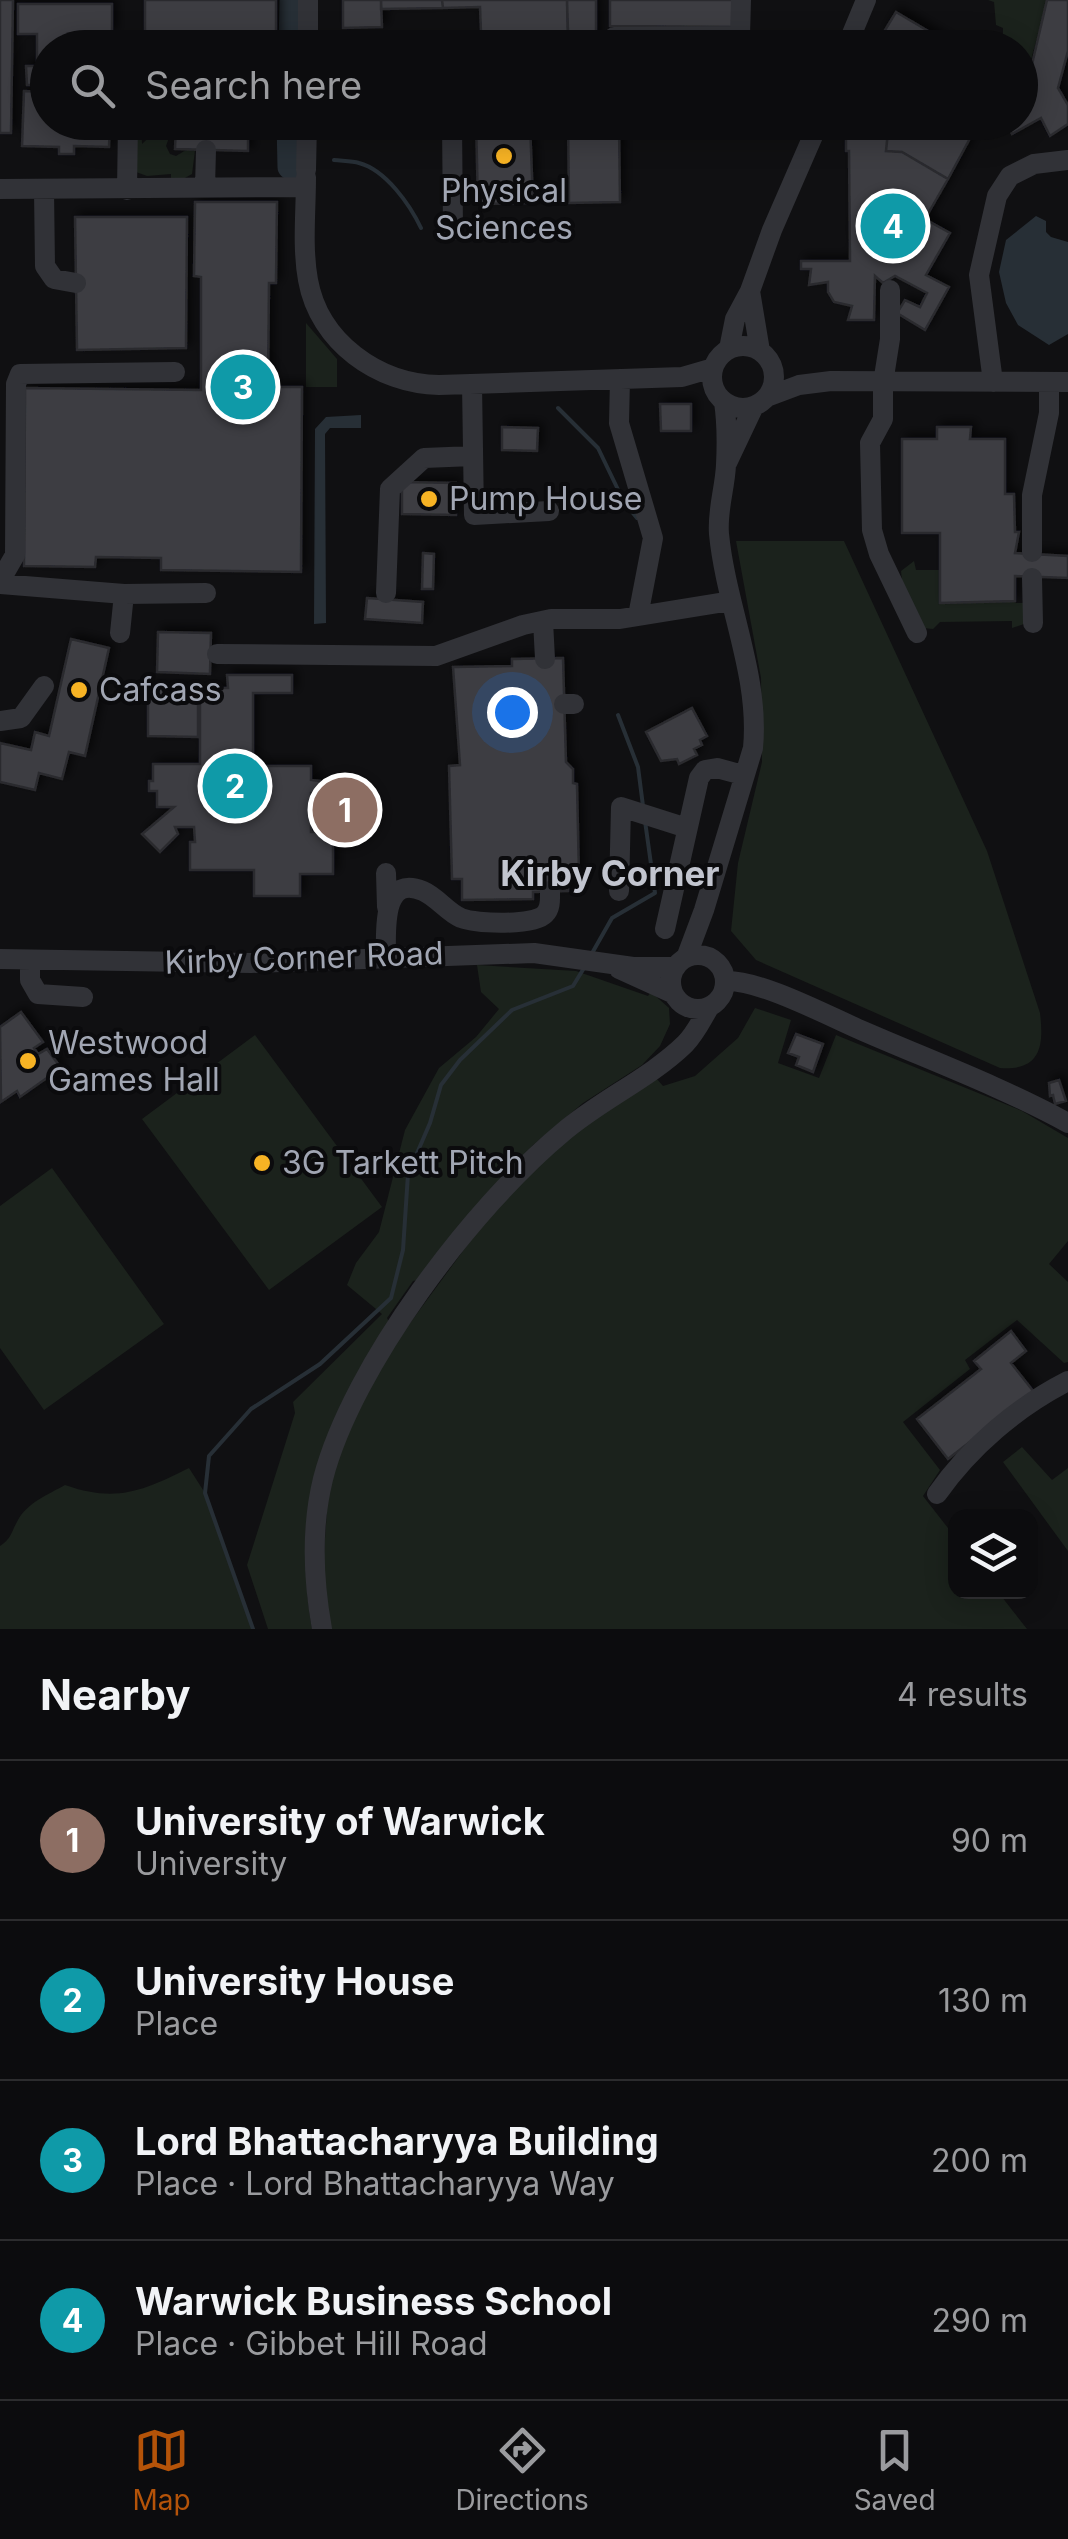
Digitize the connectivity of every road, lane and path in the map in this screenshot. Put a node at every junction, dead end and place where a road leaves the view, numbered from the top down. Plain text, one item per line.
1 (308, 0) edge
2 (740, 0) edge
3 (869, 0) edge
4 (308, 30) edge
5 (740, 30) edge
6 (856, 30) edge
7 (128, 140) edge
8 (307, 140) edge
9 (452, 140) edge
10 (811, 140) edge
11 (206, 150) dead end
12 (1068, 160) edge
13 (306, 178) junction
14 (204, 188) junction
15 (0, 190) edge
16 (44, 190) junction
17 (127, 190) junction
18 (453, 230) dead end
19 (76, 283) dead end
20 (890, 290) dead end
21 (750, 291) junction
22 (730, 349) junction
23 (765, 357) junction
24 (176, 372) dead end
25 (620, 379) junction
26 (831, 381) junction
27 (993, 382) junction
28 (1059, 382) edge
29 (883, 383) junction
30 (472, 384) junction
31 (717, 386) junction
32 (760, 402) junction
33 (473, 456) junction
34 (726, 465) junction
35 (550, 511) dead end
36 (1032, 552) dead end
37 (1032, 578) dead end
38 (5, 583) edge
39 (206, 593) dead end
40 (386, 593) dead end
41 (124, 594) junction
42 (731, 601) junction
43 (638, 616) junction
44 (543, 621) junction
45 (1034, 622) dead end
46 (120, 633) dead end
47 (917, 633) dead end
48 (468, 644) junction
49 (216, 654) dead end
50 (545, 658) dead end
51 (475, 667) dead end
52 (44, 686) dead end
53 (0, 721) edge
54 (744, 775) junction
55 (687, 828) junction
56 (424, 872) dead end
57 (386, 873) dead end
58 (550, 892) dead end
59 (619, 892) dead end
60 (434, 898) junction
61 (480, 900) dead end
62 (387, 907) junction
63 (704, 910) junction
64 (475, 921) junction
65 (664, 929) dead end
66 (386, 956) junction
67 (712, 958) junction
68 (0, 959) edge
69 (30, 960) junction
70 (681, 962) junction
71 (605, 964) junction
72 (726, 981) junction
73 (82, 997) dead end
74 (677, 998) junction
75 (710, 1006) junction
76 (672, 1055) junction
77 (1068, 1123) edge
78 (1068, 1381) edge
79 (937, 1494) dead end
80 (322, 1629) edge

1 - 4 street
2 - 5 street
3 - 6 street
7 - 17 street
8 - 13 street
9 - 18 street
10 - 21 street
11 - 14 street
12 - 27 street
13 - 14 street
13 - 30 street
14 - 17 street
15 - 16 street
16 - 17 street
16 - 19 street
20 - 29 street
21 - 22 street
21 - 23 street
22 - 23 street
22 - 31 street
23 - 26 street
23 - 32 street
24 - 38 street
25 - 30 street
25 - 31 street
25 - 43 street
26 - 29 street
26 - 32 street
27 - 28 street
27 - 29 street
28 - 36 street
29 - 47 street
30 - 33 street
31 - 32 street
31 - 34 street
32 - 34 street
33 - 35 street
33 - 40 street
34 - 42 street
37 - 45 street
38 - 41 street
39 - 41 street
41 - 46 street
42 - 43 street
42 - 54 street
43 - 44 street
44 - 48 street
44 - 50 street
48 - 49 street
48 - 51 street
52 - 53 street
54 - 55 street
54 - 63 street
55 - 59 street
55 - 65 street
56 - 60 street
57 - 62 street
58 - 64 street
60 - 62 street
60 - 64 street
61 - 64 street
62 - 66 street
63 - 67 street
63 - 70 street
66 - 69 street, Kirby Corner Road
66 - 71 street, Kirby Corner Road
67 - 70 street
67 - 72 street
68 - 69 street, Kirby Corner Road
69 - 73 street
70 - 71 street, Kirby Corner Road
70 - 74 street
71 - 74 street, Kirby Corner Road
72 - 75 street
72 - 77 street
74 - 75 street
74 - 76 street
75 - 76 street
76 - 80 street
78 - 79 street

